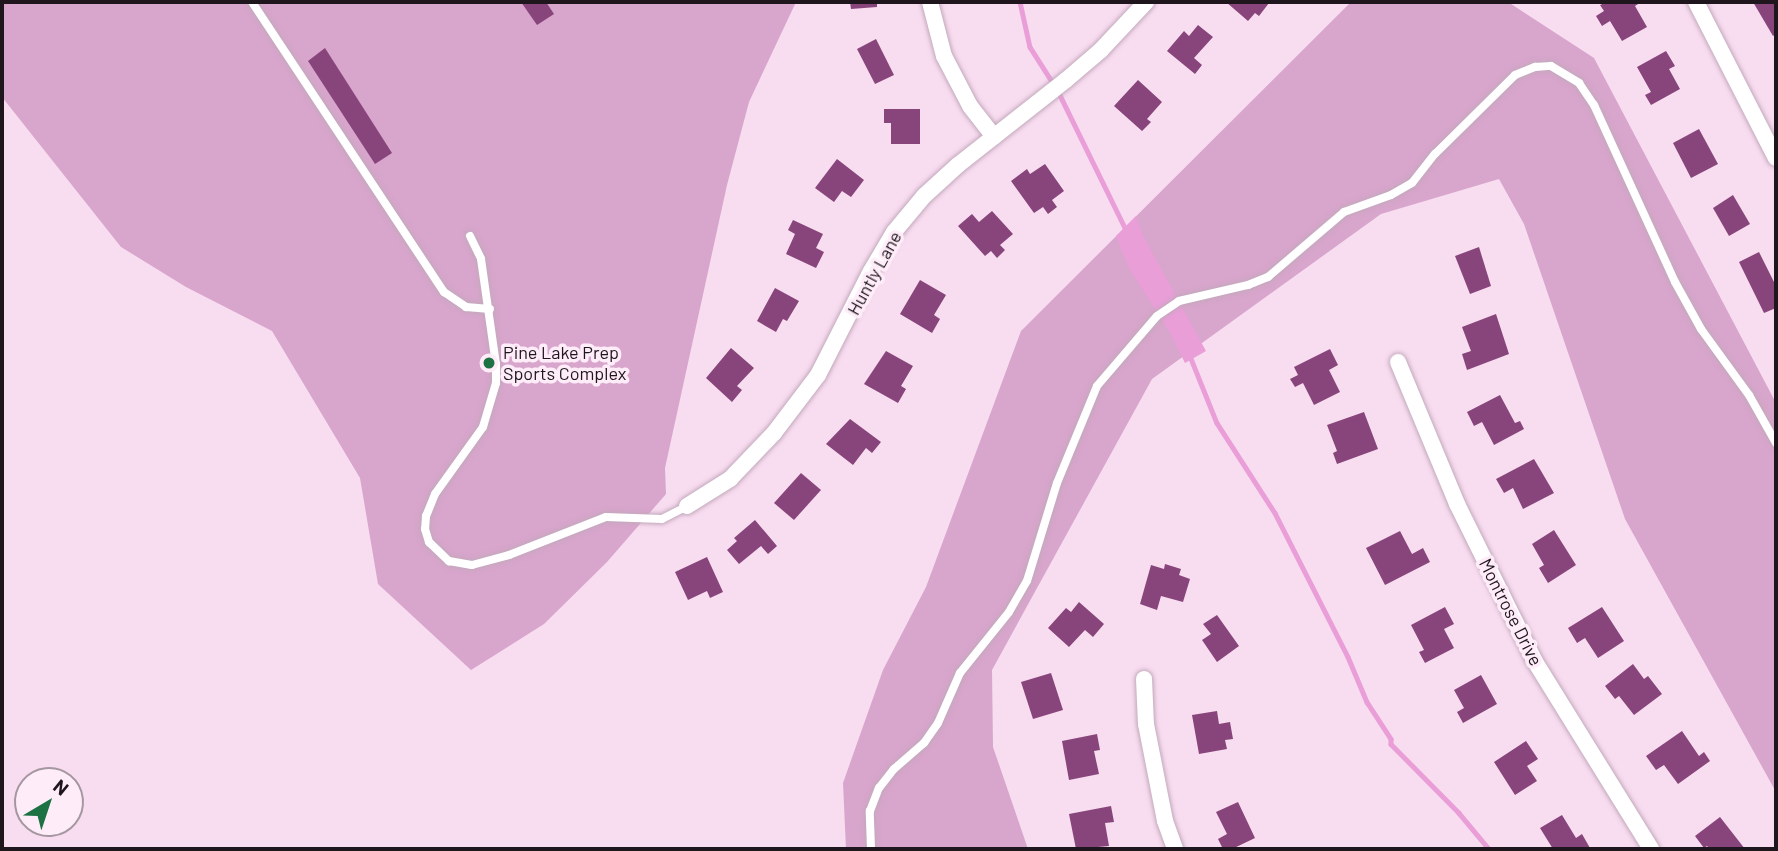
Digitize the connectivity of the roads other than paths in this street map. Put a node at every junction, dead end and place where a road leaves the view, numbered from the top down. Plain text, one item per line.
1 (252, 2) edge
2 (930, 2) edge
3 (1146, 2) edge
4 (1696, 2) edge
5 (994, 136) junction
6 (1776, 158) edge
7 (470, 236) dead end
8 (490, 309) junction
9 (1398, 362) dead end
10 (1776, 443) edge
11 (687, 506) joint
12 (1144, 679) dead end
13 (871, 849) edge
14 (1175, 849) edge
15 (1651, 849) edge

1 - 8 lane
2 - 5 street
3 - 5 street, Huntly Lane
4 - 6 street
5 - 11 street, Huntly Lane
7 - 8 lane
8 - 11 lane
9 - 15 street, Montrose Drive
10 - 13 lane
12 - 14 street

